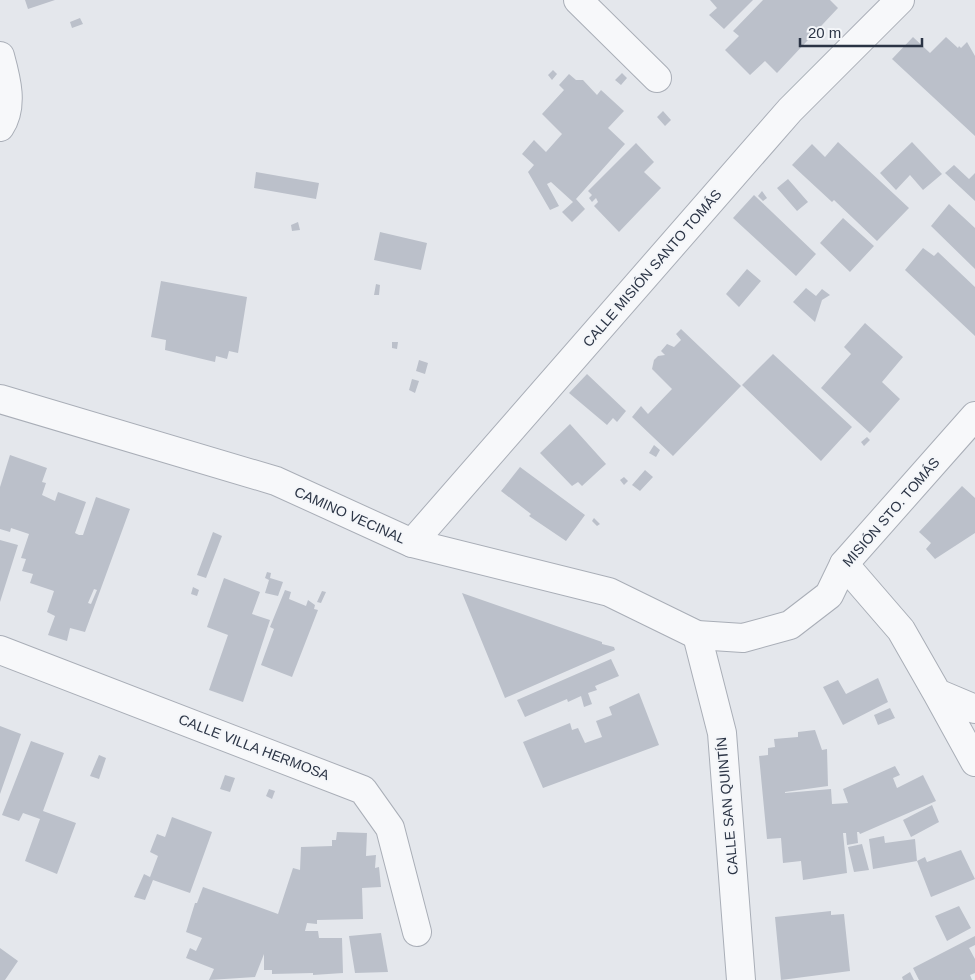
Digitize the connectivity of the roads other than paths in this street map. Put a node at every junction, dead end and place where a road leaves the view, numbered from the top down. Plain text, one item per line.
1 (578, 0) edge
2 (900, 0) edge
3 (0, 56) edge
4 (657, 78) dead end
5 (0, 127) edge
6 (0, 399) edge
7 (975, 416) edge
8 (412, 543) junction
9 (844, 564) junction
10 (697, 635) junction
11 (0, 650) edge
12 (937, 693) junction
13 (975, 710) edge
14 (975, 762) edge
15 (417, 932) dead end
16 (740, 980) edge

1 - 4 street
2 - 8 street, CALLE MISIÓN SANTO TOMÁS
3 - 5 street
6 - 8 street, CAMINO VECINAL
7 - 9 street, MISIÓN STO. TOMÁS
8 - 10 street, CAMINO VECINAL
9 - 10 street, MISIÓN STO. TOMÁS
9 - 12 street
10 - 16 street, CALLE SAN QUINTÍN
11 - 15 street, CALLE VILLA HERMOSA
12 - 13 street
12 - 14 street

